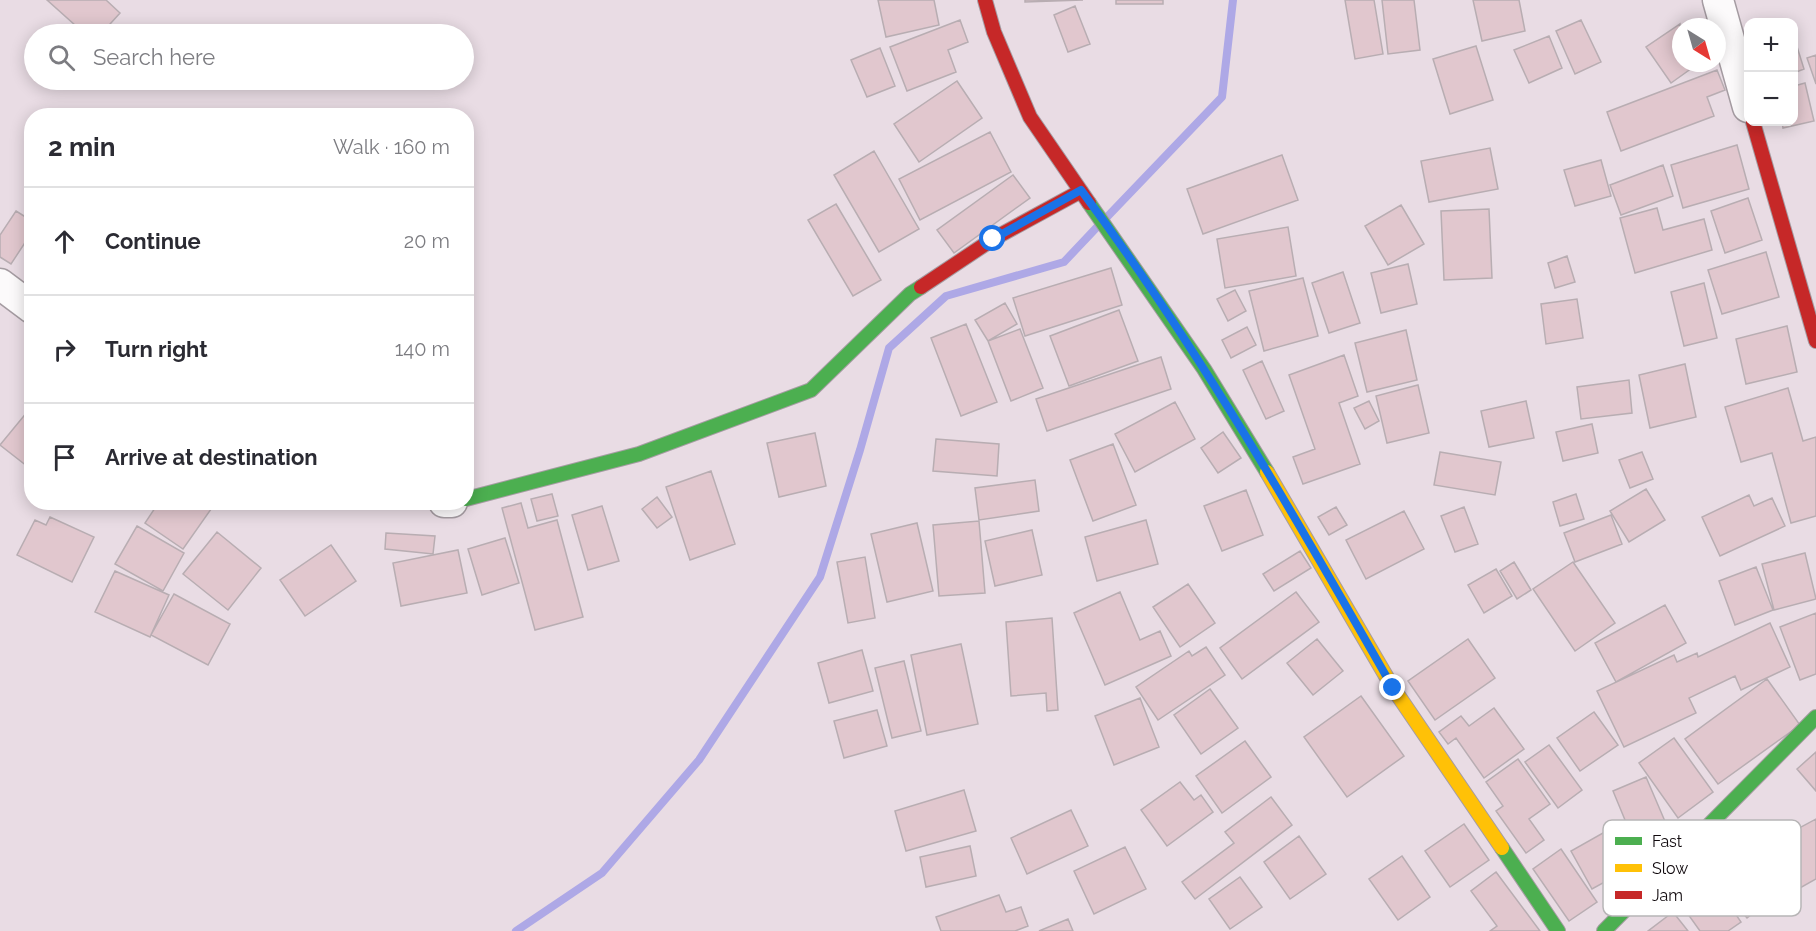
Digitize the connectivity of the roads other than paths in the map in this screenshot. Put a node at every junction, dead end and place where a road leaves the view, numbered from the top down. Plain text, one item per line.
1 (986, 0) edge
2 (1718, 0) edge
3 (1744, 90) edge
4 (1754, 126) edge
5 (1082, 193) junction
6 (0, 284) edge
7 (24, 302) edge
8 (1816, 341) edge
9 (474, 497) edge
10 (1816, 717) edge
11 (1714, 820) edge
12 (1619, 916) edge
13 (1558, 931) edge
14 (1604, 931) edge

1 - 5 street
2 - 3 street
4 - 8 street
5 - 9 street
5 - 13 street
6 - 7 street
10 - 11 street
12 - 14 street

